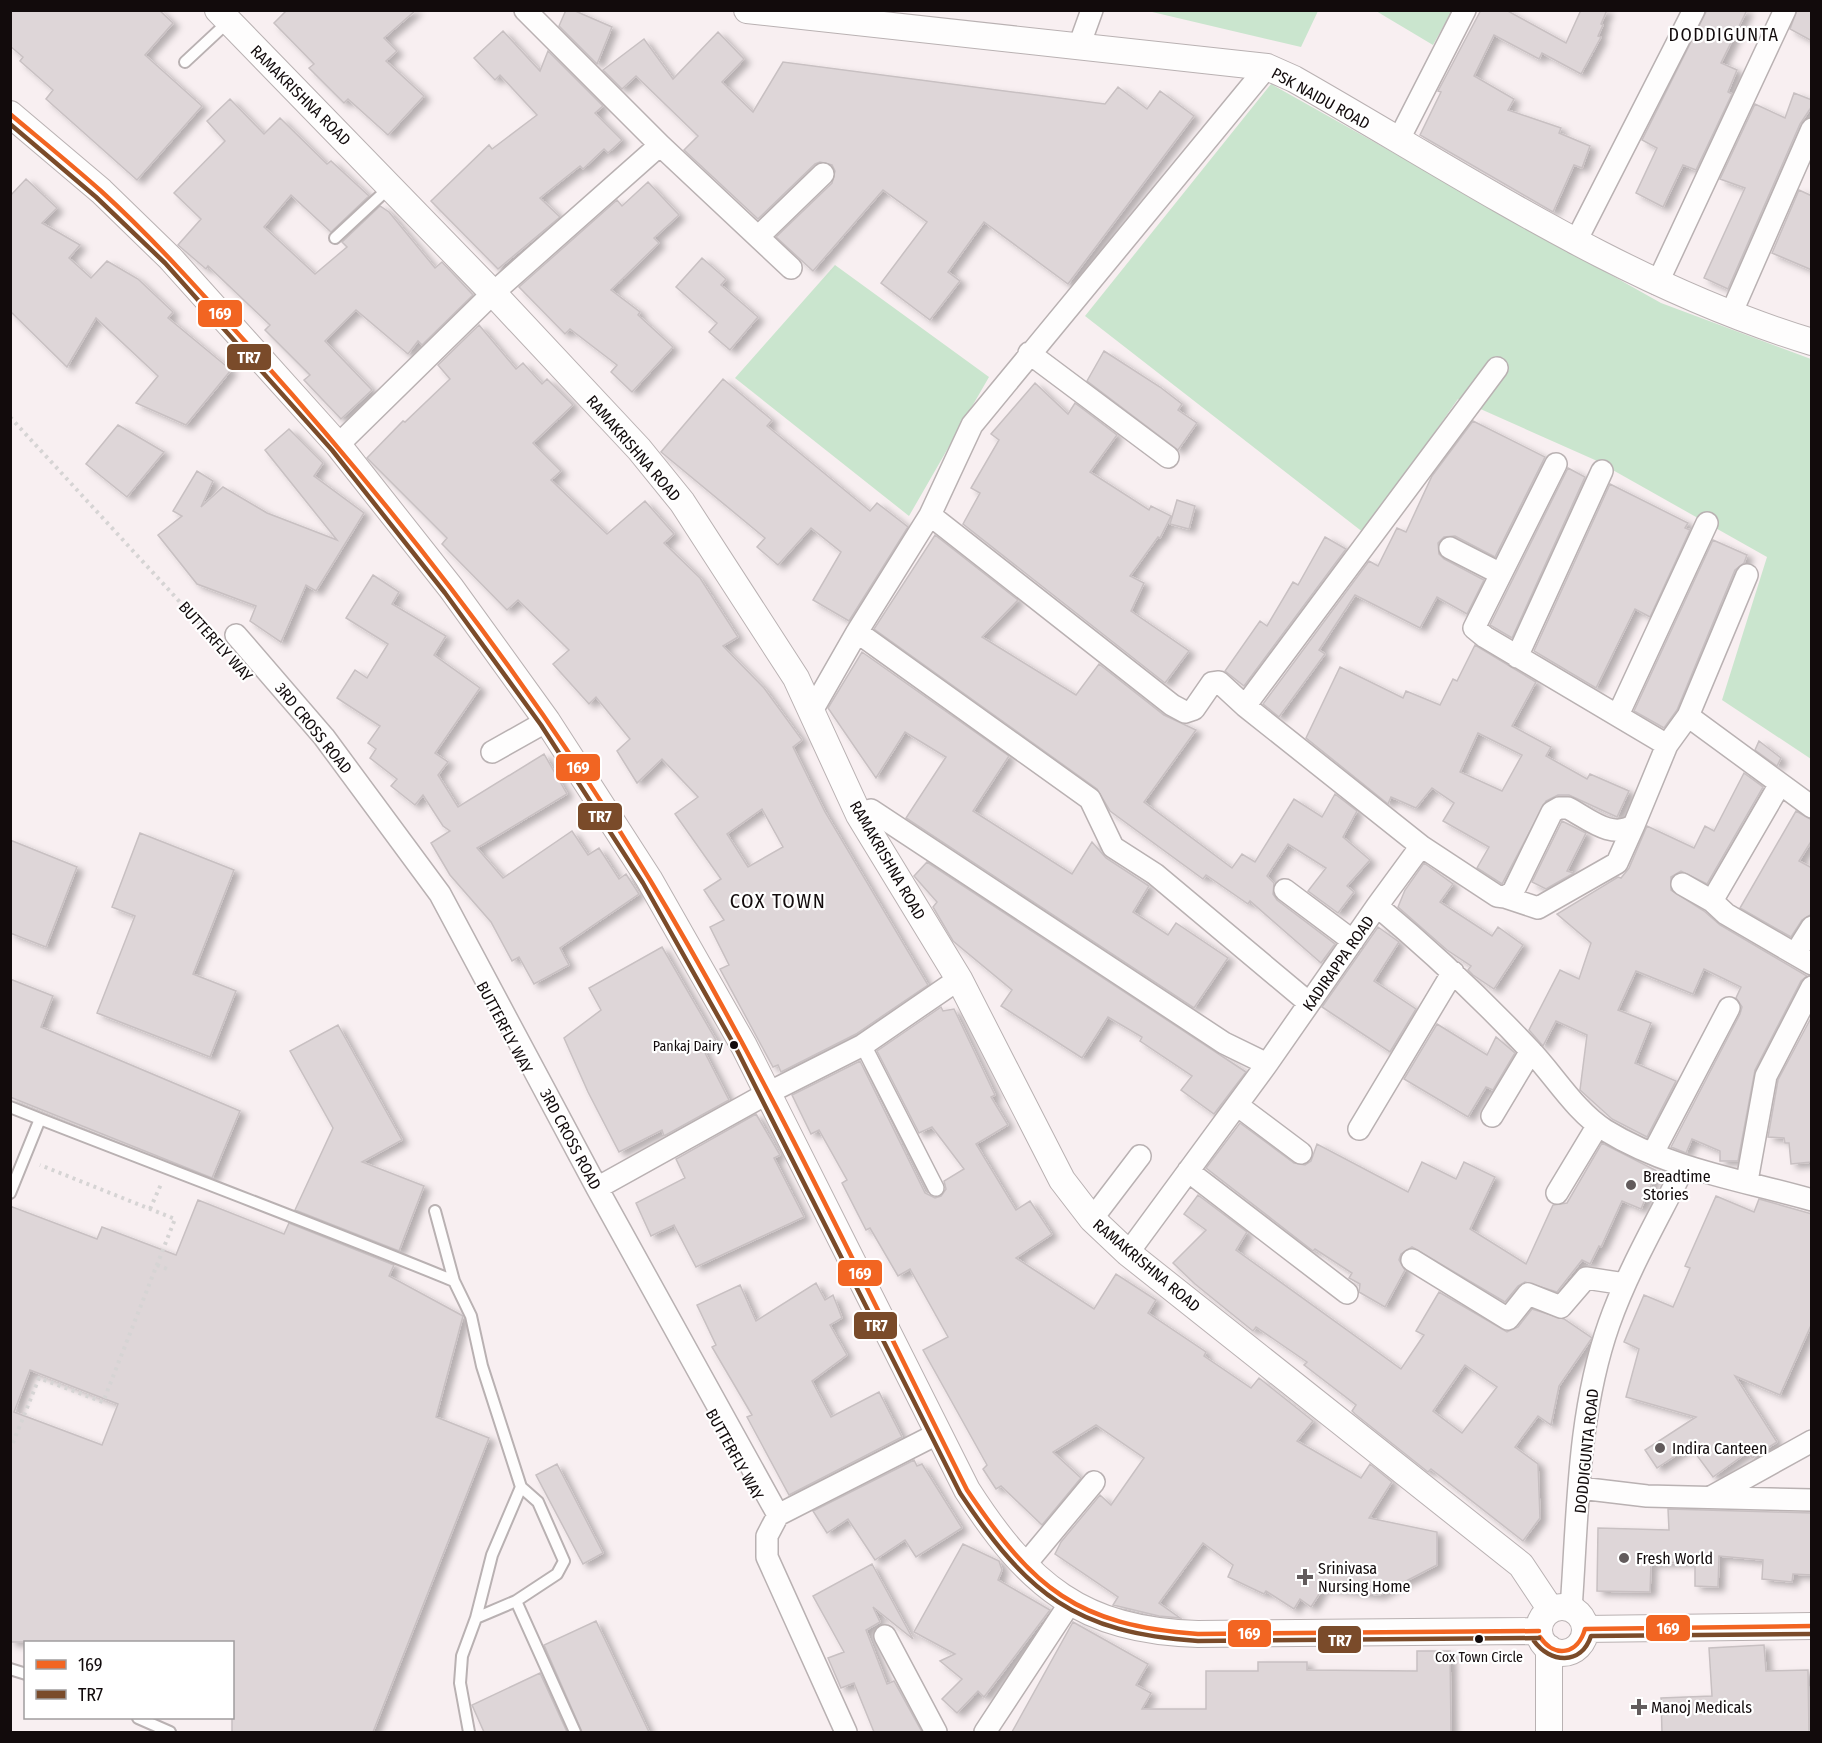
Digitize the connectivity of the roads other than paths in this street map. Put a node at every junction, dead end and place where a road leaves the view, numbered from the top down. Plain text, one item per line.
1 (525, 10) edge
2 (1092, 10) edge
3 (1465, 10) edge
4 (1785, 10) edge
5 (763, 11) edge
6 (1689, 13) edge
7 (223, 16) edge
8 (1079, 46) junction
9 (185, 62) dead end
10 (1266, 67) junction
11 (10, 114) edge
12 (1812, 129) edge
13 (1398, 141) junction
14 (660, 145) junction
15 (823, 174) dead end
16 (391, 186) junction
17 (758, 237) junction
18 (335, 238) dead end
19 (1575, 243) junction
20 (791, 268) dead end
21 (1657, 284) junction
22 (493, 293) junction
23 (1731, 314) junction
24 (1812, 342) edge
25 (1029, 353) junction
26 (1497, 368) dead end
27 (338, 445) junction
28 (1168, 458) dead end
29 (1556, 464) dead end
30 (1602, 471) dead end
31 (930, 515) junction
32 (1707, 523) dead end
33 (1449, 548) dead end
34 (1502, 574) junction
35 (1747, 575) dead end
36 (857, 632) junction
37 (226, 638) road end
38 (1517, 657) junction
39 (1245, 706) junction
40 (813, 709) junction
41 (1618, 715) junction
42 (1688, 716) junction
43 (547, 721) junction
44 (1667, 745) junction
45 (492, 752) dead end
46 (1780, 784) junction
47 (1812, 807) edge
48 (859, 815) junction
49 (1634, 825) junction
50 (1421, 846) junction
51 (1682, 884) dead end
52 (1285, 890) dead end
53 (1505, 897) junction
54 (1712, 901) junction
55 (1377, 906) junction
56 (1812, 927) edge
57 (1353, 940) junction
58 (1803, 959) edge
59 (1453, 972) junction
60 (959, 980) junction
61 (1812, 987) edge
62 (1310, 1003) junction
63 (1729, 1008) dead end
64 (862, 1044) junction
65 (1531, 1051) junction
66 (1267, 1064) junction
67 (768, 1093) junction
68 (1237, 1105) junction
69 (10, 1107) edge
70 (1492, 1116) dead end
71 (40, 1119) junction
72 (1598, 1125) junction
73 (1359, 1129) dead end
74 (1301, 1153) dead end
75 (1653, 1153) junction
76 (1140, 1156) dead end
77 (1684, 1167) junction
78 (1188, 1171) junction
79 (1747, 1181) junction
80 (597, 1188) junction
81 (936, 1188) dead end
82 (10, 1193) edge
83 (1557, 1193) dead end
84 (1812, 1200) edge
85 (435, 1211) dead end
86 (1092, 1219) junction
87 (1128, 1253) junction
88 (1412, 1260) dead end
89 (454, 1281) junction
90 (1625, 1284) junction
91 (1347, 1293) dead end
92 (937, 1434) junction
93 (1812, 1441) edge
94 (1094, 1482) dead end
95 (521, 1487) junction
96 (1580, 1488) junction
97 (1711, 1497) junction
98 (1812, 1500) edge
99 (778, 1515) junction
100 (1024, 1566) junction
101 (516, 1601) junction
102 (1070, 1603) junction
103 (477, 1618) junction
104 (1812, 1626) edge
105 (1560, 1630) junction
106 (885, 1636) dead end
107 (140, 1719) edge
108 (170, 1732) edge
109 (469, 1732) edge
110 (576, 1732) edge
111 (846, 1732) edge
112 (936, 1732) edge
113 (985, 1732) edge
114 (1549, 1732) edge
115 (1566, 1732) edge

1 - 14 street
2 - 8 street
3 - 13 street
4 - 21 street
5 - 8 street, PSK NAIDU ROAD
6 - 19 street
7 - 9 lane
7 - 16 street, RAMAKRISHNA ROAD
8 - 10 street, PSK NAIDU ROAD
10 - 13 street, PSK NAIDU ROAD
10 - 25 street
11 - 27 street
12 - 23 street
13 - 19 street, PSK NAIDU ROAD
14 - 17 street
14 - 22 street
15 - 17 street
16 - 18 lane
16 - 22 street, RAMAKRISHNA ROAD
17 - 20 street
19 - 21 street, PSK NAIDU ROAD
21 - 23 street, PSK NAIDU ROAD
22 - 27 street
22 - 40 street, RAMAKRISHNA ROAD
23 - 24 street, PSK NAIDU ROAD
25 - 28 street
25 - 31 street
26 - 39 street
27 - 43 street
29 - 34 street
30 - 38 street
31 - 36 street
31 - 39 street
32 - 41 street
33 - 34 street
34 - 38 street
35 - 42 street
36 - 40 street
36 - 62 street
37 - 80 street, 3RD CROSS ROAD
38 - 41 street
39 - 50 street
40 - 48 street, RAMAKRISHNA ROAD
41 - 44 street
42 - 44 street
42 - 46 street
43 - 45 street
43 - 67 street
44 - 49 street
46 - 47 street
46 - 54 street
48 - 60 street, RAMAKRISHNA ROAD
48 - 66 street
49 - 53 street
49 - 53 street
50 - 53 street
50 - 55 street
51 - 54 street
52 - 57 street
54 - 58 street
55 - 57 street, KADIRAPPA ROAD
55 - 59 street, KADIRAPPA ROAD
56 - 58 street
57 - 62 street, KADIRAPPA ROAD
59 - 65 street, KADIRAPPA ROAD
59 - 73 street
60 - 64 street
60 - 86 street, RAMAKRISHNA ROAD
61 - 79 street
62 - 66 street, KADIRAPPA ROAD
63 - 75 street
64 - 67 street
64 - 81 street
65 - 70 street
65 - 72 street, KADIRAPPA ROAD
66 - 68 street, KADIRAPPA ROAD
67 - 80 street
67 - 92 street
68 - 74 street
68 - 78 street, KADIRAPPA ROAD
69 - 71 lane
71 - 82 lane
71 - 89 lane
72 - 75 street, KADIRAPPA ROAD
72 - 83 street
75 - 77 street, KADIRAPPA ROAD
76 - 86 street
77 - 79 street, KADIRAPPA ROAD
77 - 90 street, DODDIGUNTA ROAD
78 - 87 street, KADIRAPPA ROAD
78 - 91 street
79 - 84 street, KADIRAPPA ROAD
80 - 99 street, 3RD CROSS ROAD
85 - 89 lane
86 - 87 street, RAMAKRISHNA ROAD
87 - 105 street, RAMAKRISHNA ROAD
88 - 90 street
89 - 95 lane
90 - 96 street, DODDIGUNTA ROAD
92 - 99 street
92 - 100 street
93 - 97 street
94 - 100 street
95 - 101 lane
95 - 103 lane
96 - 97 street
96 - 105 street, DODDIGUNTA ROAD
97 - 98 street
99 - 111 street
100 - 102 street
101 - 103 lane
101 - 110 lane
102 - 105 street
102 - 113 street
103 - 109 lane
104 - 105 street
105 - 114 street
105 - 115 street
106 - 112 street
107 - 108 lane

